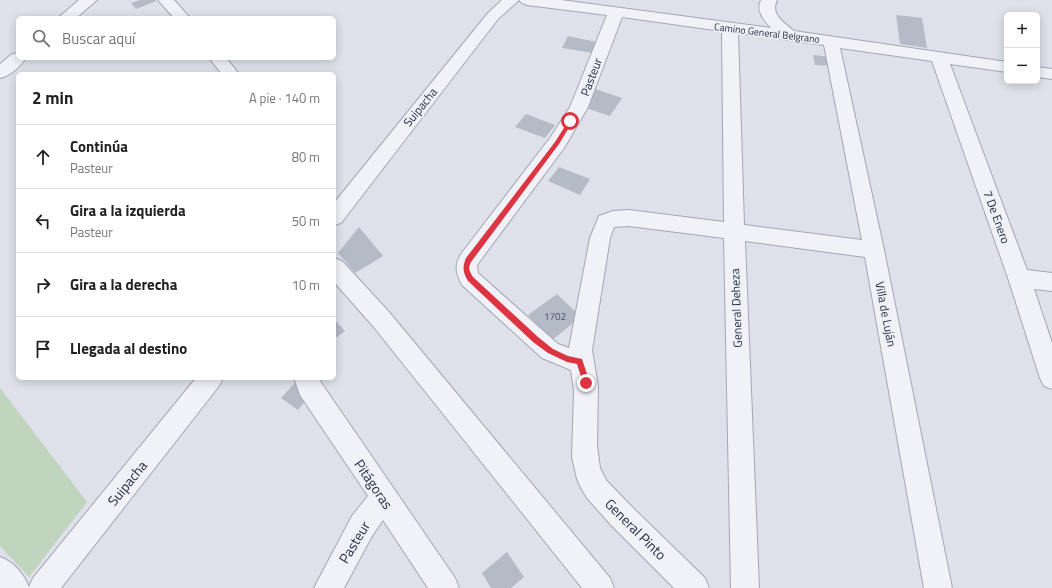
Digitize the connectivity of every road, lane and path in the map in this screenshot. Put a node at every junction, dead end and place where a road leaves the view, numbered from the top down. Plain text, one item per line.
1 (166, 0) edge
2 (510, 0) edge
3 (527, 0) edge
4 (769, 0) edge
5 (88, 1) edge
6 (616, 12) junction
7 (69, 16) edge
8 (180, 16) edge
9 (730, 28) junction
10 (789, 35) junction
11 (831, 41) junction
12 (939, 57) junction
13 (16, 60) edge
14 (219, 60) edge
15 (1004, 67) edge
16 (229, 72) edge
17 (1040, 72) edge
18 (0, 73) edge
19 (1052, 74) edge
20 (342, 193) edge
21 (336, 211) edge
22 (734, 233) junction
23 (874, 250) junction
24 (336, 268) edge
25 (1019, 278) junction
26 (1052, 282) edge
27 (580, 361) junction
28 (1052, 378) edge
29 (209, 380) edge
30 (307, 380) edge
31 (383, 498) junction
32 (0, 571) edge
33 (15, 588) edge
34 (43, 588) edge
35 (328, 588) edge
36 (445, 588) edge
37 (600, 588) edge
38 (695, 588) edge
39 (745, 588) edge
40 (938, 588) edge

1 - 8 street
2 - 20 street, Suipacha
3 - 6 street, Camino General Belgrano
4 - 10 street
5 - 7 street
6 - 9 street, Camino General Belgrano
6 - 27 street, Pasteur
9 - 10 street, Camino General Belgrano
9 - 22 street, General Deheza
10 - 11 street, Camino General Belgrano
11 - 12 street, Camino General Belgrano
11 - 23 street, Villa de Luján
12 - 15 street, Camino General Belgrano
12 - 25 street, 7 De Enero
13 - 18 street
14 - 16 street
17 - 19 street
20 - 21 street, Suipacha
22 - 23 street
22 - 27 street, General Pinto
22 - 39 street, General Deheza
23 - 40 street, Villa de Luján
24 - 37 street
25 - 26 street
25 - 28 street, 7 De Enero
27 - 38 street, General Pinto
29 - 34 street, Suipacha
30 - 31 street, Pitágoras
31 - 35 street, Pasteur
31 - 36 street, Pitágoras
32 - 33 street

